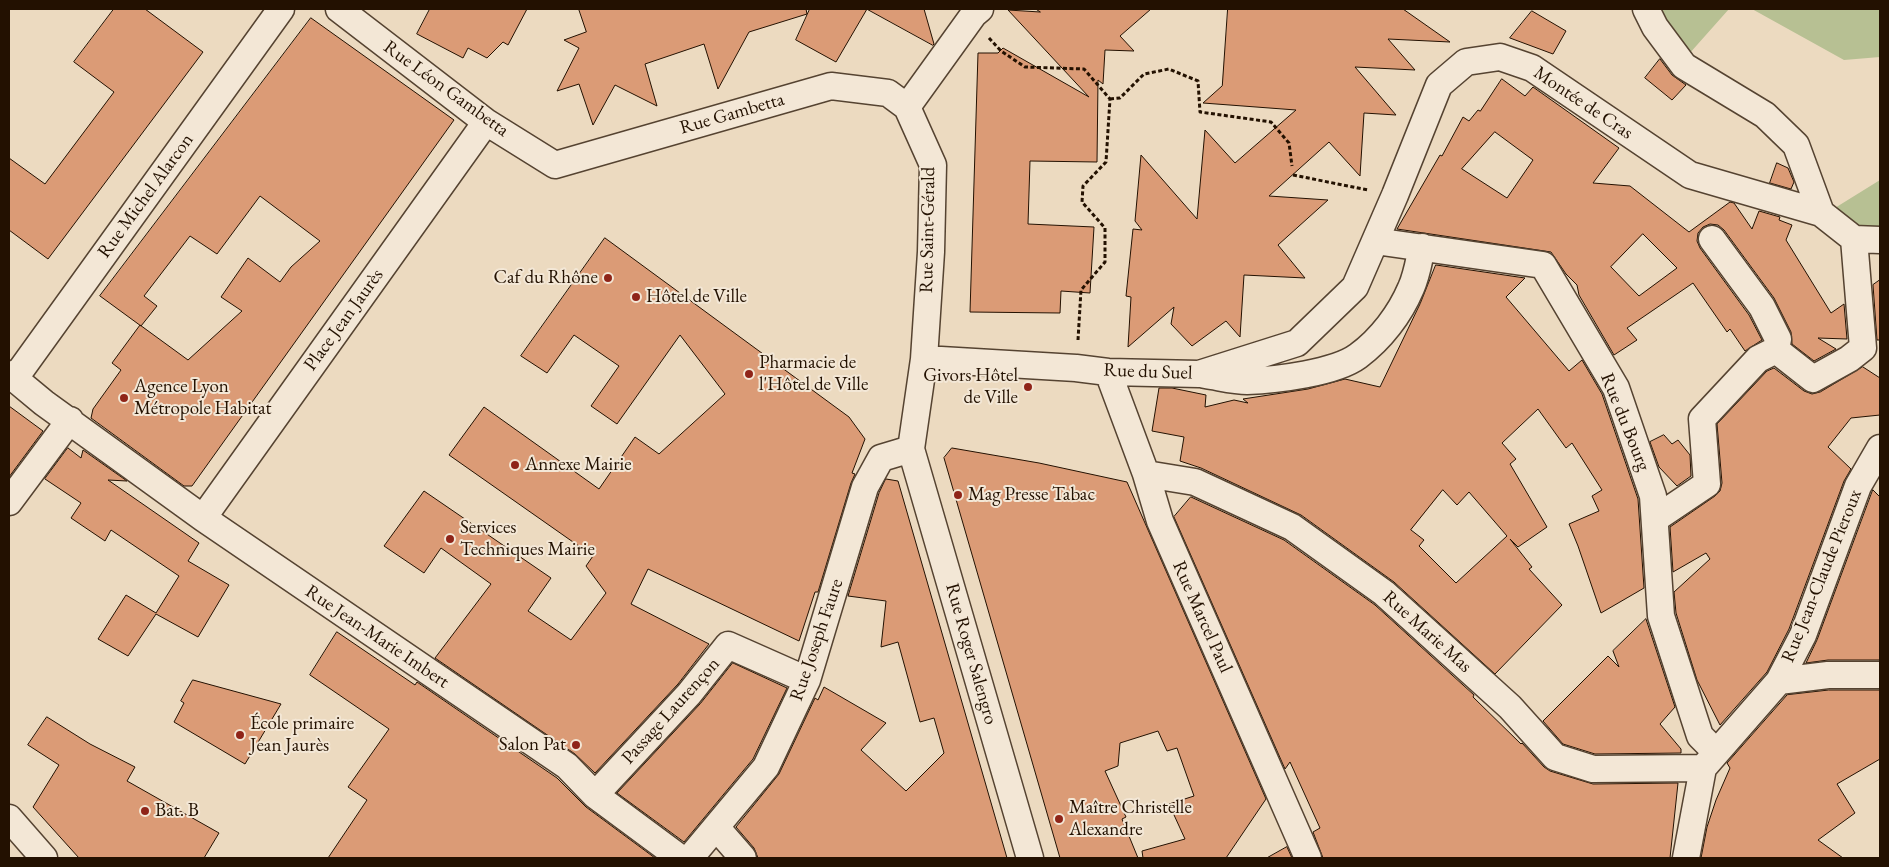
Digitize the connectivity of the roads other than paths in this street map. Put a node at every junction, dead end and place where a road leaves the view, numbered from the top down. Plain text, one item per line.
1 (281, 9) edge
2 (339, 9) edge
3 (1646, 9) edge
4 (972, 12) edge
5 (907, 107) junction
6 (486, 122) junction
7 (556, 165) joint
8 (1821, 213) junction
9 (1712, 239) dead end
10 (1854, 239) junction
11 (1880, 240) edge
12 (1375, 241) junction
13 (1422, 247) junction
14 (1776, 350) junction
15 (1871, 352) edge
16 (924, 359) junction
17 (1108, 372) junction
18 (1200, 374) junction
19 (12, 376) edge
20 (70, 420) junction
21 (1880, 448) edge
22 (911, 449) junction
23 (1146, 474) junction
24 (9, 502) edge
25 (203, 518) junction
26 (1655, 519) junction
27 (1880, 675) edge
28 (808, 680) junction
29 (1779, 682) junction
30 (1709, 760) junction
31 (595, 795) junction
32 (9, 818) edge
33 (716, 827) junction
34 (44, 858) edge
35 (680, 858) edge
36 (690, 858) edge
37 (743, 858) edge
38 (1030, 858) edge
39 (1308, 858) edge
40 (1686, 858) edge

1 - 19 street, Rue Michel Alarcon
2 - 6 street, Rue Léon Gambetta
3 - 8 street
4 - 5 street
5 - 7 street, Rue Gambetta
5 - 16 street, Rue Saint-Gérald
6 - 7 street, Rue Léon Gambetta
6 - 25 street, Place Jean Jaurès
8 - 10 street, Montée de Cras
8 - 12 street, Montée de Cras
9 - 14 street
10 - 11 street
10 - 15 street
12 - 13 street, Rue du Bourg
12 - 18 street, Rue du Suel
13 - 18 street
13 - 26 street, Rue du Bourg
14 - 15 street
14 - 26 street
16 - 17 street, Rue du Suel
16 - 22 street, Rue Saint-Gérald
17 - 18 street, Rue du Suel
17 - 23 street, Rue Marcel Paul
19 - 20 street, Rue Jean-Marie Imbert
20 - 24 street
20 - 25 street, Rue Jean-Marie Imbert
21 - 29 street, Rue Jean-Claude Pieroux
22 - 28 street, Rue Joseph Faure
22 - 38 street, Rue Roger Salengro
23 - 30 street, Rue Marie Mas
23 - 39 street, Rue Marcel Paul
25 - 31 street, Rue Jean-Marie Imbert
26 - 30 street, Rue du Bourg
27 - 29 street
28 - 31 street, Passage Laurençon
28 - 33 street, Rue Joseph Faure
29 - 30 street, Rue Jean-Claude Pieroux
30 - 40 street
31 - 35 street, Rue Jean-Marie Imbert
32 - 34 street
33 - 36 street, Rue Joseph Faure
33 - 37 street

